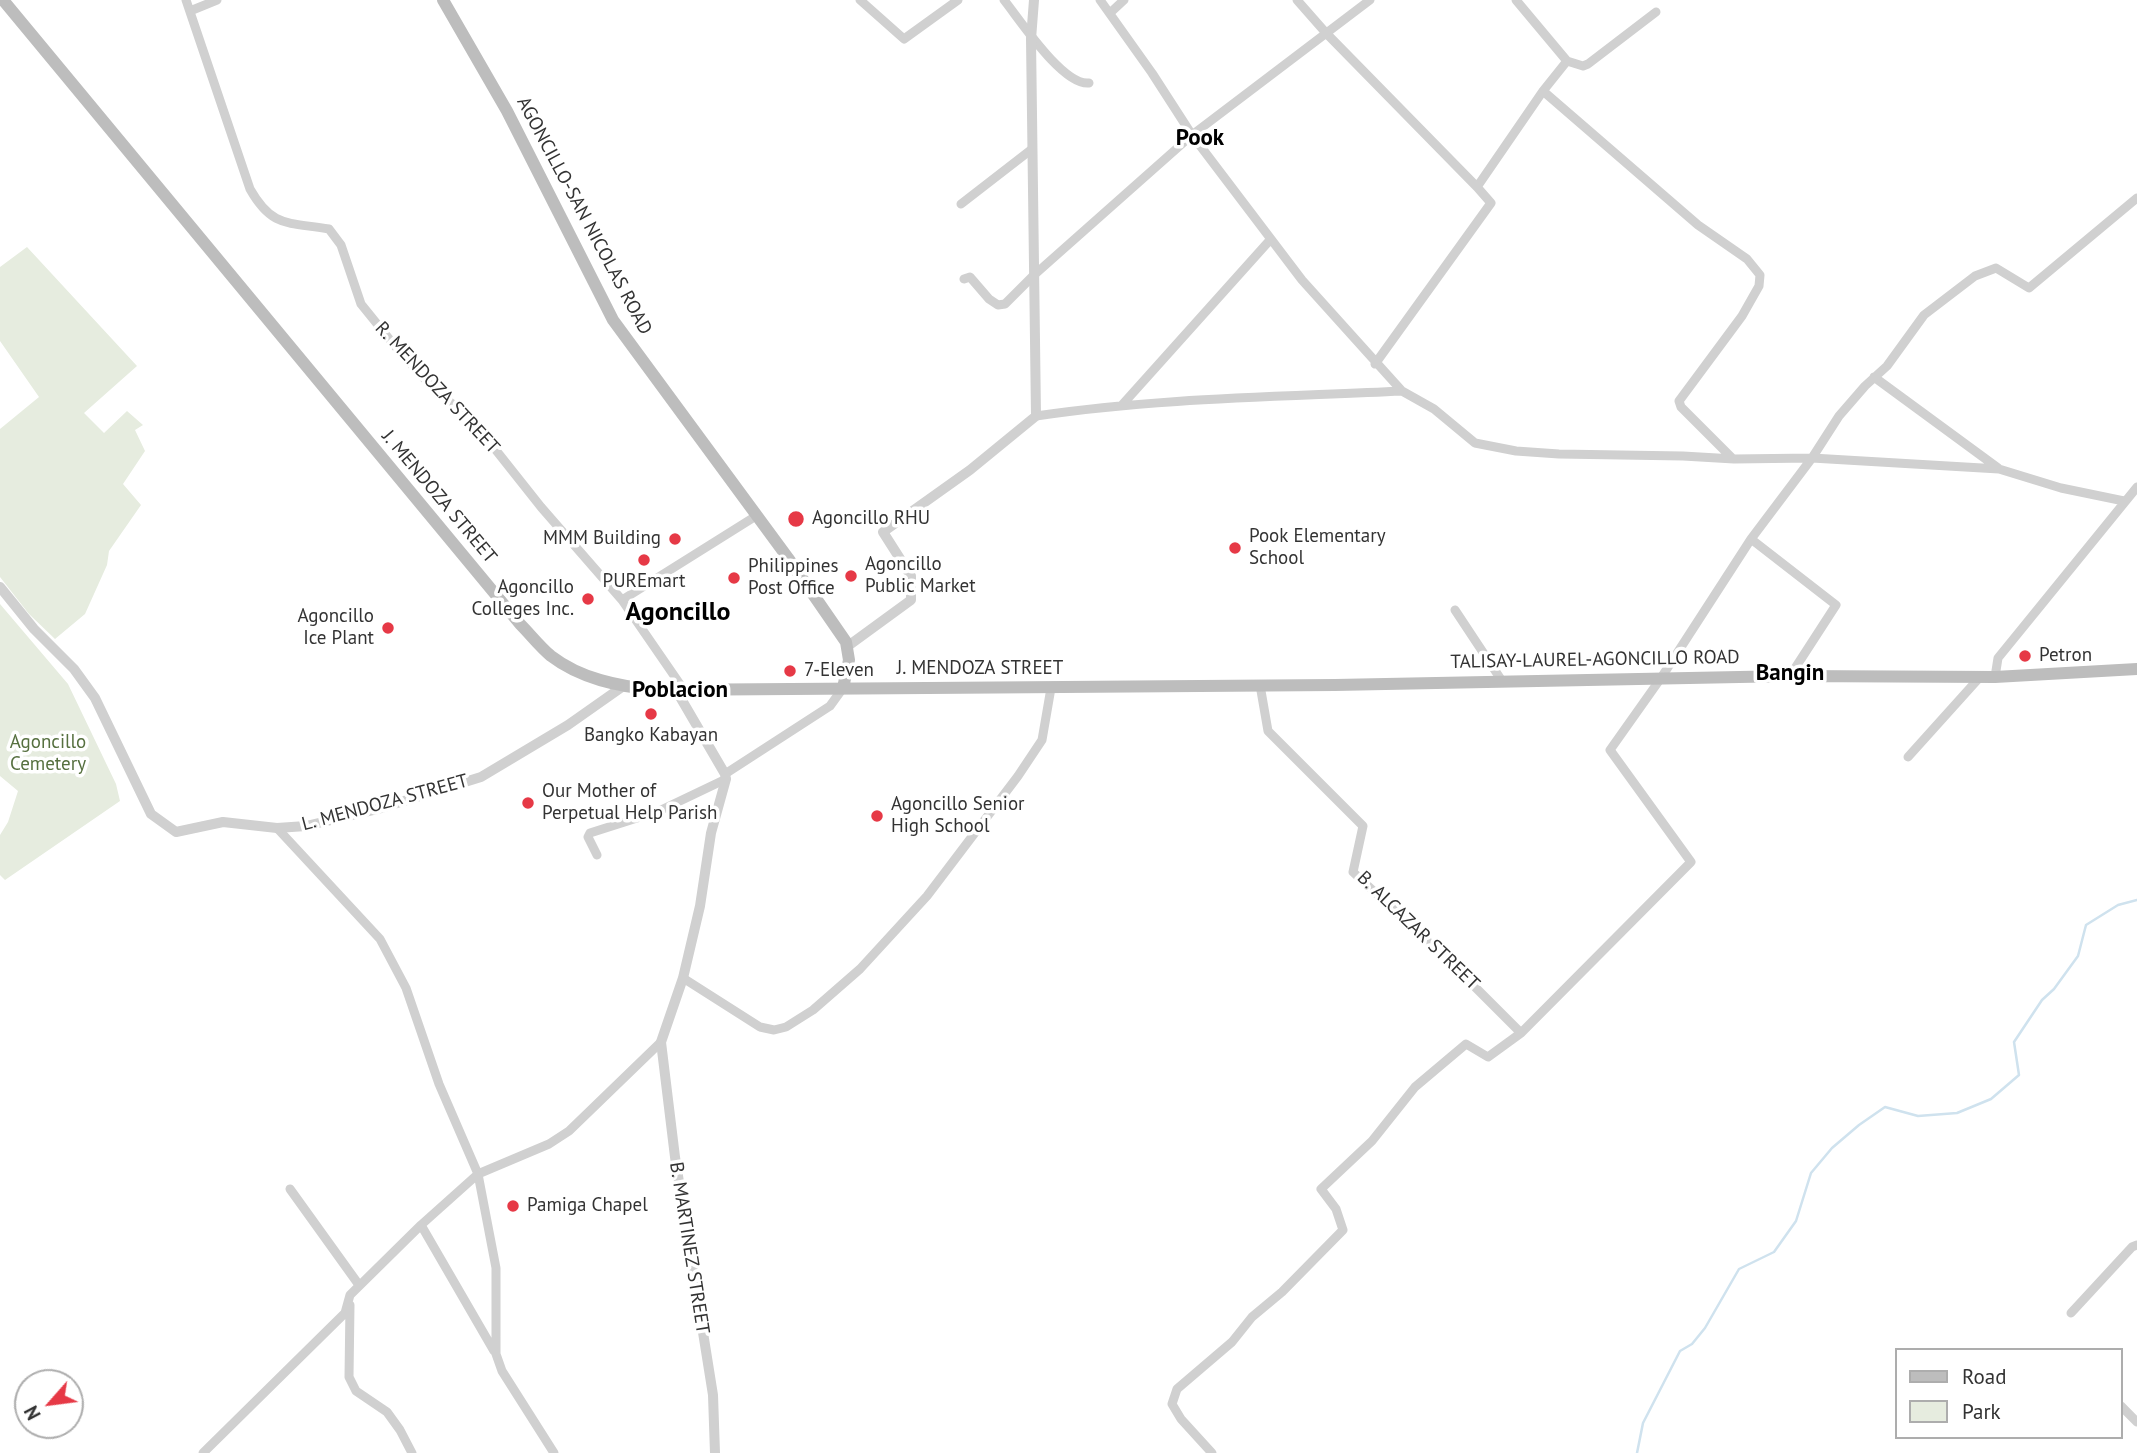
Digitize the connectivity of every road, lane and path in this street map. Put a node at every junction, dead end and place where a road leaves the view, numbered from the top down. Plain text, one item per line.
1 (186, 0) edge
2 (217, 0) edge
3 (443, 0) edge
4 (860, 0) edge
5 (958, 0) edge
6 (1004, 0) edge
7 (1034, 0) edge
8 (1100, 0) edge
9 (1124, 0) edge
10 (1297, 0) edge
11 (1370, 0) edge
12 (1516, 0) edge
13 (3, 4) edge
14 (190, 11) junction
15 (1656, 12) dead end
16 (1110, 13) junction
17 (1326, 33) junction
18 (1031, 39) junction
19 (1567, 61) junction
20 (1089, 83) dead end
21 (1543, 91) junction
22 (1192, 135) junction
23 (1032, 149) junction
24 (1477, 187) junction
25 (2137, 198) edge
26 (961, 204) dead end
27 (1270, 240) junction
28 (1033, 276) junction
29 (964, 279) dead end
30 (1375, 364) junction
31 (1874, 377) junction
32 (1402, 391) junction
33 (1122, 405) junction
34 (1036, 416) junction
35 (1812, 457) junction
36 (1734, 459) junction
37 (1999, 470) junction
38 (2137, 487) edge
39 (2124, 500) junction
40 (756, 516) junction
41 (1751, 539) junction
42 (0, 587) edge
43 (622, 600) junction
44 (1455, 610) dead end
45 (848, 646) junction
46 (2137, 670) edge
47 (1790, 676) junction
48 (1980, 677) junction
49 (1995, 677) junction
50 (1661, 678) junction
51 (1502, 681) junction
52 (1260, 685) junction
53 (1179, 686) joint
54 (622, 687) junction
55 (843, 688) junction
56 (1051, 688) junction
57 (680, 690) junction
58 (1909, 757) dead end
59 (726, 777) junction
60 (277, 828) junction
61 (597, 855) dead end
62 (684, 978) junction
63 (1521, 1033) junction
64 (661, 1042) junction
65 (478, 1174) junction
66 (290, 1189) dead end
67 (421, 1225) junction
68 (2137, 1245) edge
69 (359, 1285) junction
70 (350, 1295) junction
71 (2071, 1313) dead end
72 (496, 1354) junction
73 (2123, 1408) edge
74 (2137, 1422) edge
75 (203, 1453) edge
76 (412, 1453) edge
77 (554, 1453) edge
78 (715, 1453) edge
79 (1212, 1453) edge

1 - 14 street, R. MENDOZA STREET
2 - 14 street
3 - 40 main road, AGONCILLO-SAN NICOLAS ROAD
4 - 5 street
6 - 18 street
7 - 18 street
8 - 16 street
9 - 16 street
10 - 17 street
11 - 17 street
12 - 19 street
13 - 54 main road, J. MENDOZA STREET
14 - 43 street, R. MENDOZA STREET
15 - 19 street
16 - 22 street
17 - 22 street
17 - 24 street
18 - 20 street
18 - 23 street
19 - 21 street
21 - 24 street
21 - 36 street
22 - 27 street
22 - 28 street
23 - 26 street
23 - 28 street
24 - 30 street
25 - 31 street
27 - 30 street
27 - 33 street
28 - 29 street
28 - 34 street
30 - 32 street
31 - 35 street
31 - 37 street
32 - 33 street
32 - 36 street
33 - 34 street
34 - 45 street
35 - 36 street
35 - 37 street
35 - 41 street
37 - 39 street
38 - 39 street
39 - 49 street
40 - 43 street
40 - 45 main road, AGONCILLO-SAN NICOLAS ROAD
41 - 47 street
41 - 50 street
42 - 60 street, L. MENDOZA STREET
43 - 57 street, R. MENDOZA STREET
44 - 51 street
45 - 55 main road
46 - 49 main road, TALISAY-LAUREL-AGONCILLO ROAD
47 - 48 main road, TALISAY-LAUREL-AGONCILLO ROAD
47 - 50 main road, TALISAY-LAUREL-AGONCILLO ROAD
48 - 49 main road, TALISAY-LAUREL-AGONCILLO ROAD
48 - 58 street
50 - 51 main road, TALISAY-LAUREL-AGONCILLO ROAD
50 - 63 street
51 - 52 main road, TALISAY-LAUREL-AGONCILLO ROAD
52 - 53 main road, TALISAY-LAUREL-AGONCILLO ROAD
52 - 63 street, B. ALCAZAR STREET
53 - 56 main road, J. MENDOZA STREET
54 - 57 main road, J. MENDOZA STREET
54 - 60 street, L. MENDOZA STREET
55 - 56 main road, J. MENDOZA STREET
55 - 57 main road, J. MENDOZA STREET
55 - 59 street
56 - 62 street
57 - 59 street, R. MENDOZA STREET
59 - 61 street
59 - 62 street
60 - 65 street
62 - 64 street
63 - 79 street
64 - 65 street
64 - 78 street, B. MARTINEZ STREET
65 - 67 street
65 - 72 street
66 - 69 street
67 - 69 street
67 - 72 street
68 - 71 street
69 - 70 street
70 - 75 street
70 - 76 street
72 - 77 street
73 - 74 street

